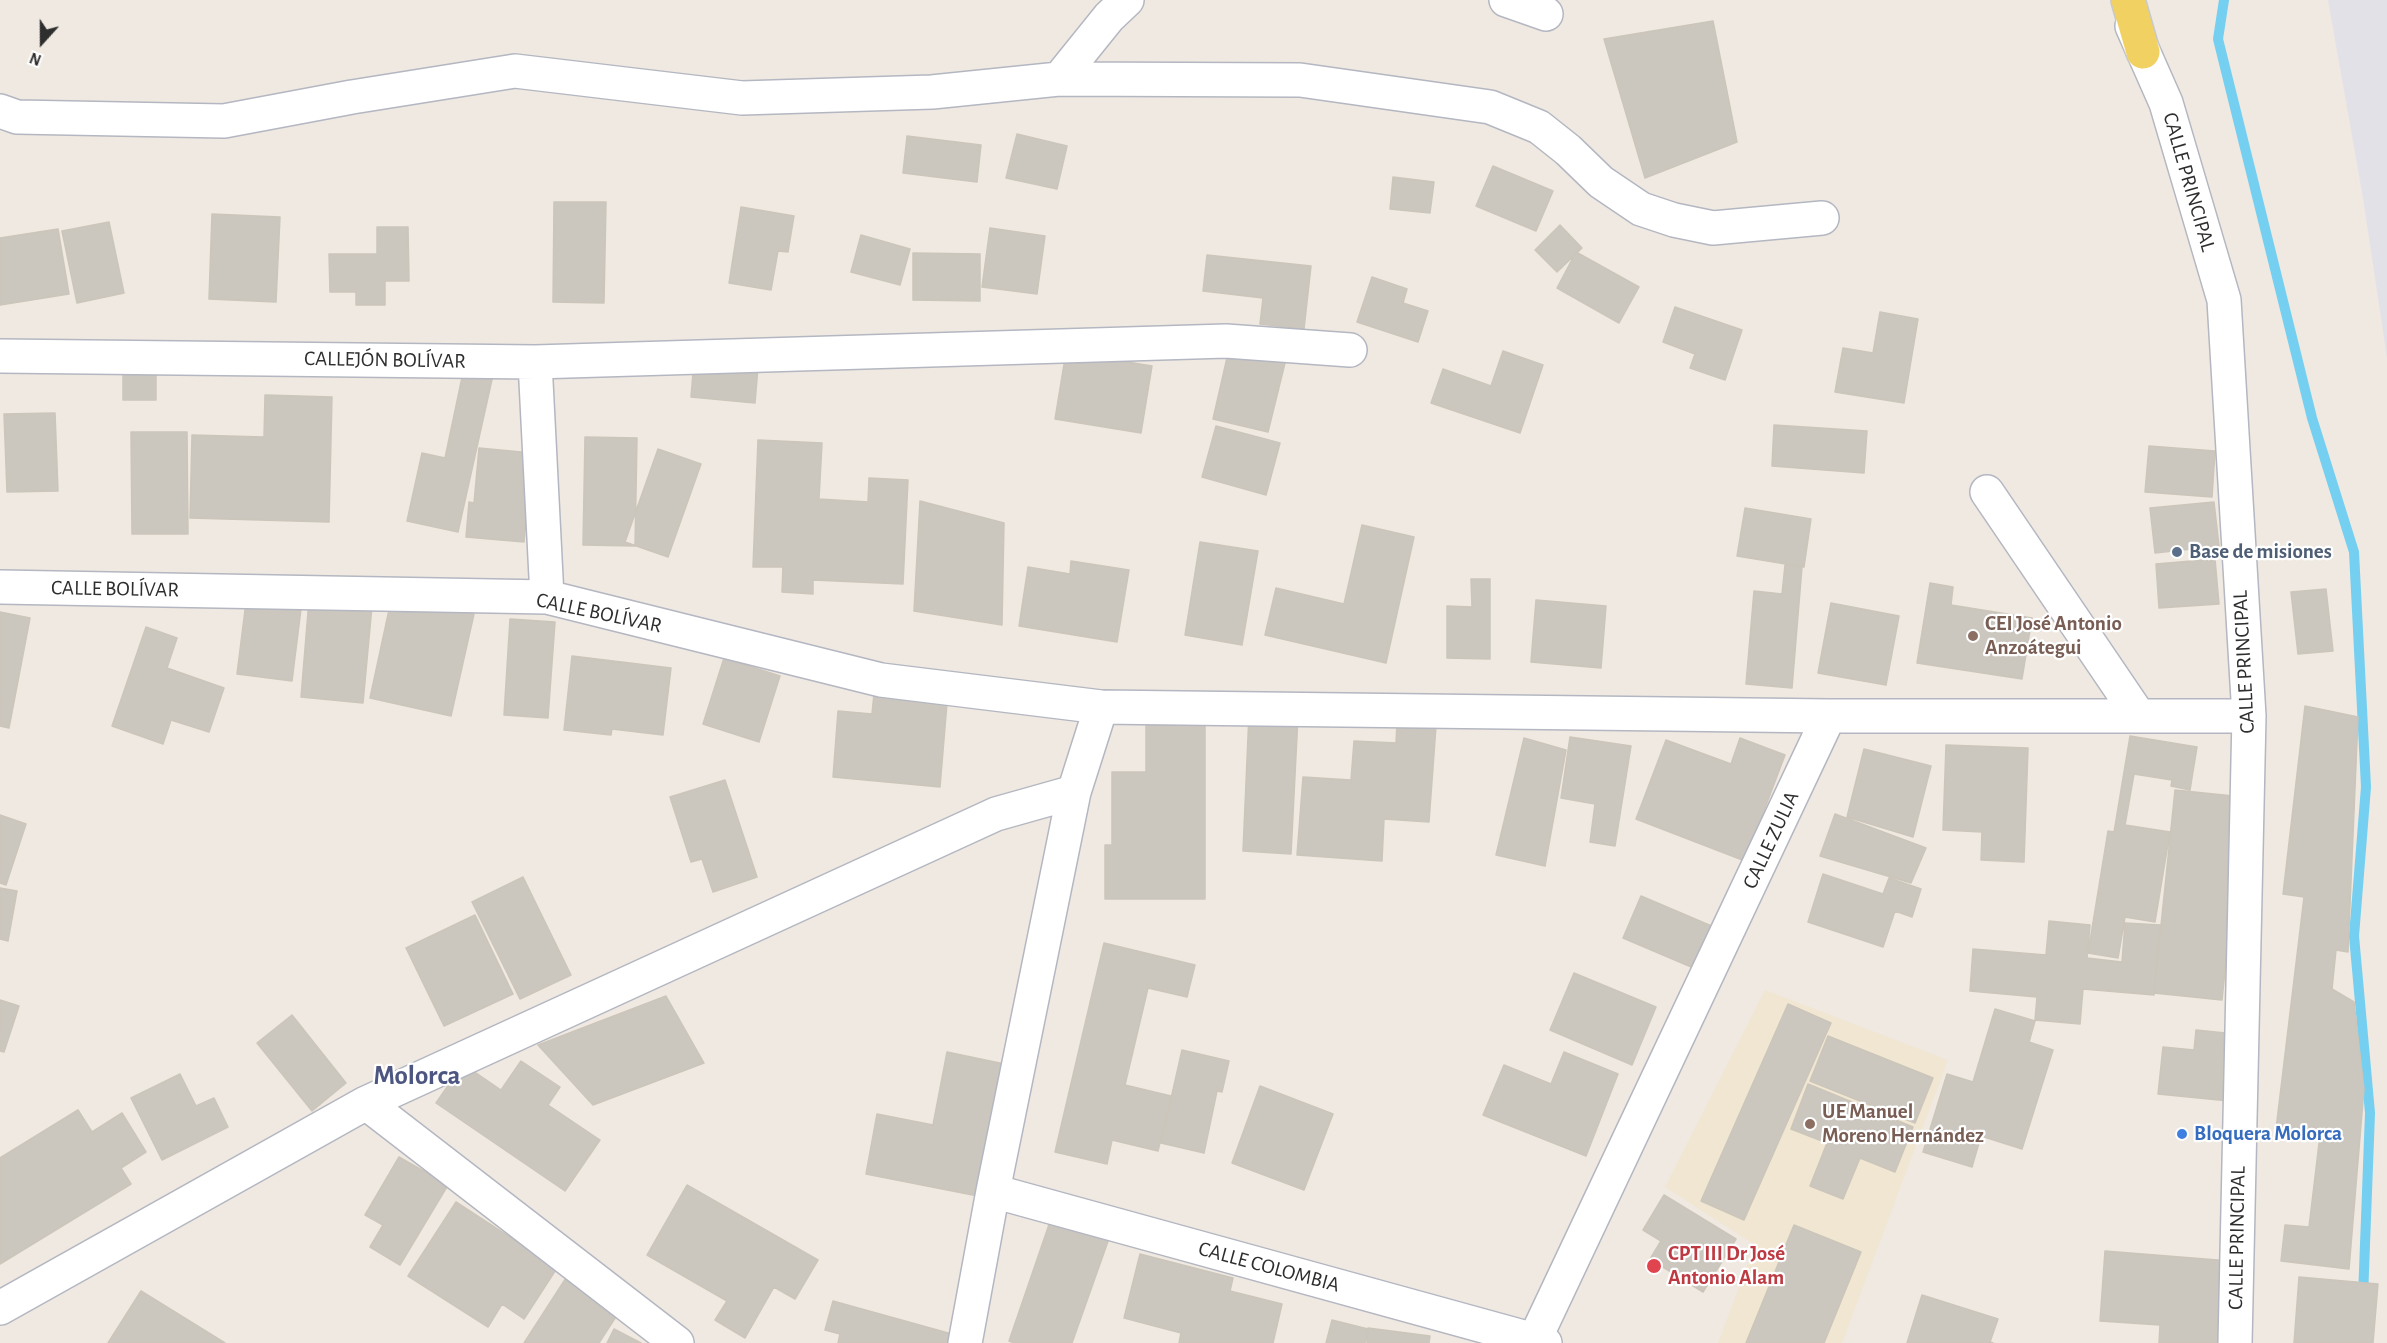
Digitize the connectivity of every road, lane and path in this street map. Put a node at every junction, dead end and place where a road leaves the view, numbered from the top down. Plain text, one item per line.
1 (1127, 0) edge
2 (1506, 0) edge
3 (2120, 0) edge
4 (2128, 0) edge
5 (1546, 14) dead end
6 (2143, 52) junction
7 (1059, 79) junction
8 (0, 111) edge
9 (1822, 218) dead end
10 (1350, 350) dead end
11 (0, 356) edge
12 (535, 362) junction
13 (1988, 492) dead end
14 (0, 587) edge
15 (547, 597) junction
16 (1101, 707) junction
17 (1829, 716) junction
18 (2139, 716) junction
19 (2249, 716) junction
20 (1074, 792) junction
21 (366, 1103) junction
22 (993, 1191) junction
23 (0, 1308) edge
24 (1538, 1342) edge
25 (677, 1343) edge
26 (965, 1343) edge
27 (2235, 1343) edge

1 - 7 street
2 - 5 street
3 - 6 street, CALLE PRINCIPAL
4 - 6 main road
6 - 19 street, CALLE PRINCIPAL
7 - 8 street
7 - 9 street
10 - 12 street, CALLEJÓN BOLÍVAR
11 - 12 street, CALLEJÓN BOLÍVAR
12 - 15 street
13 - 18 street
14 - 15 street, CALLE BOLÍVAR
15 - 16 street, CALLE BOLÍVAR
16 - 17 street, CALLE BOLÍVAR
16 - 20 street
17 - 18 street
17 - 24 street, CALLE ZULIA
18 - 19 street
19 - 27 street, CALLE PRINCIPAL
20 - 21 street
20 - 22 street
21 - 23 street
21 - 25 street
22 - 24 street, CALLE COLOMBIA
22 - 26 street

